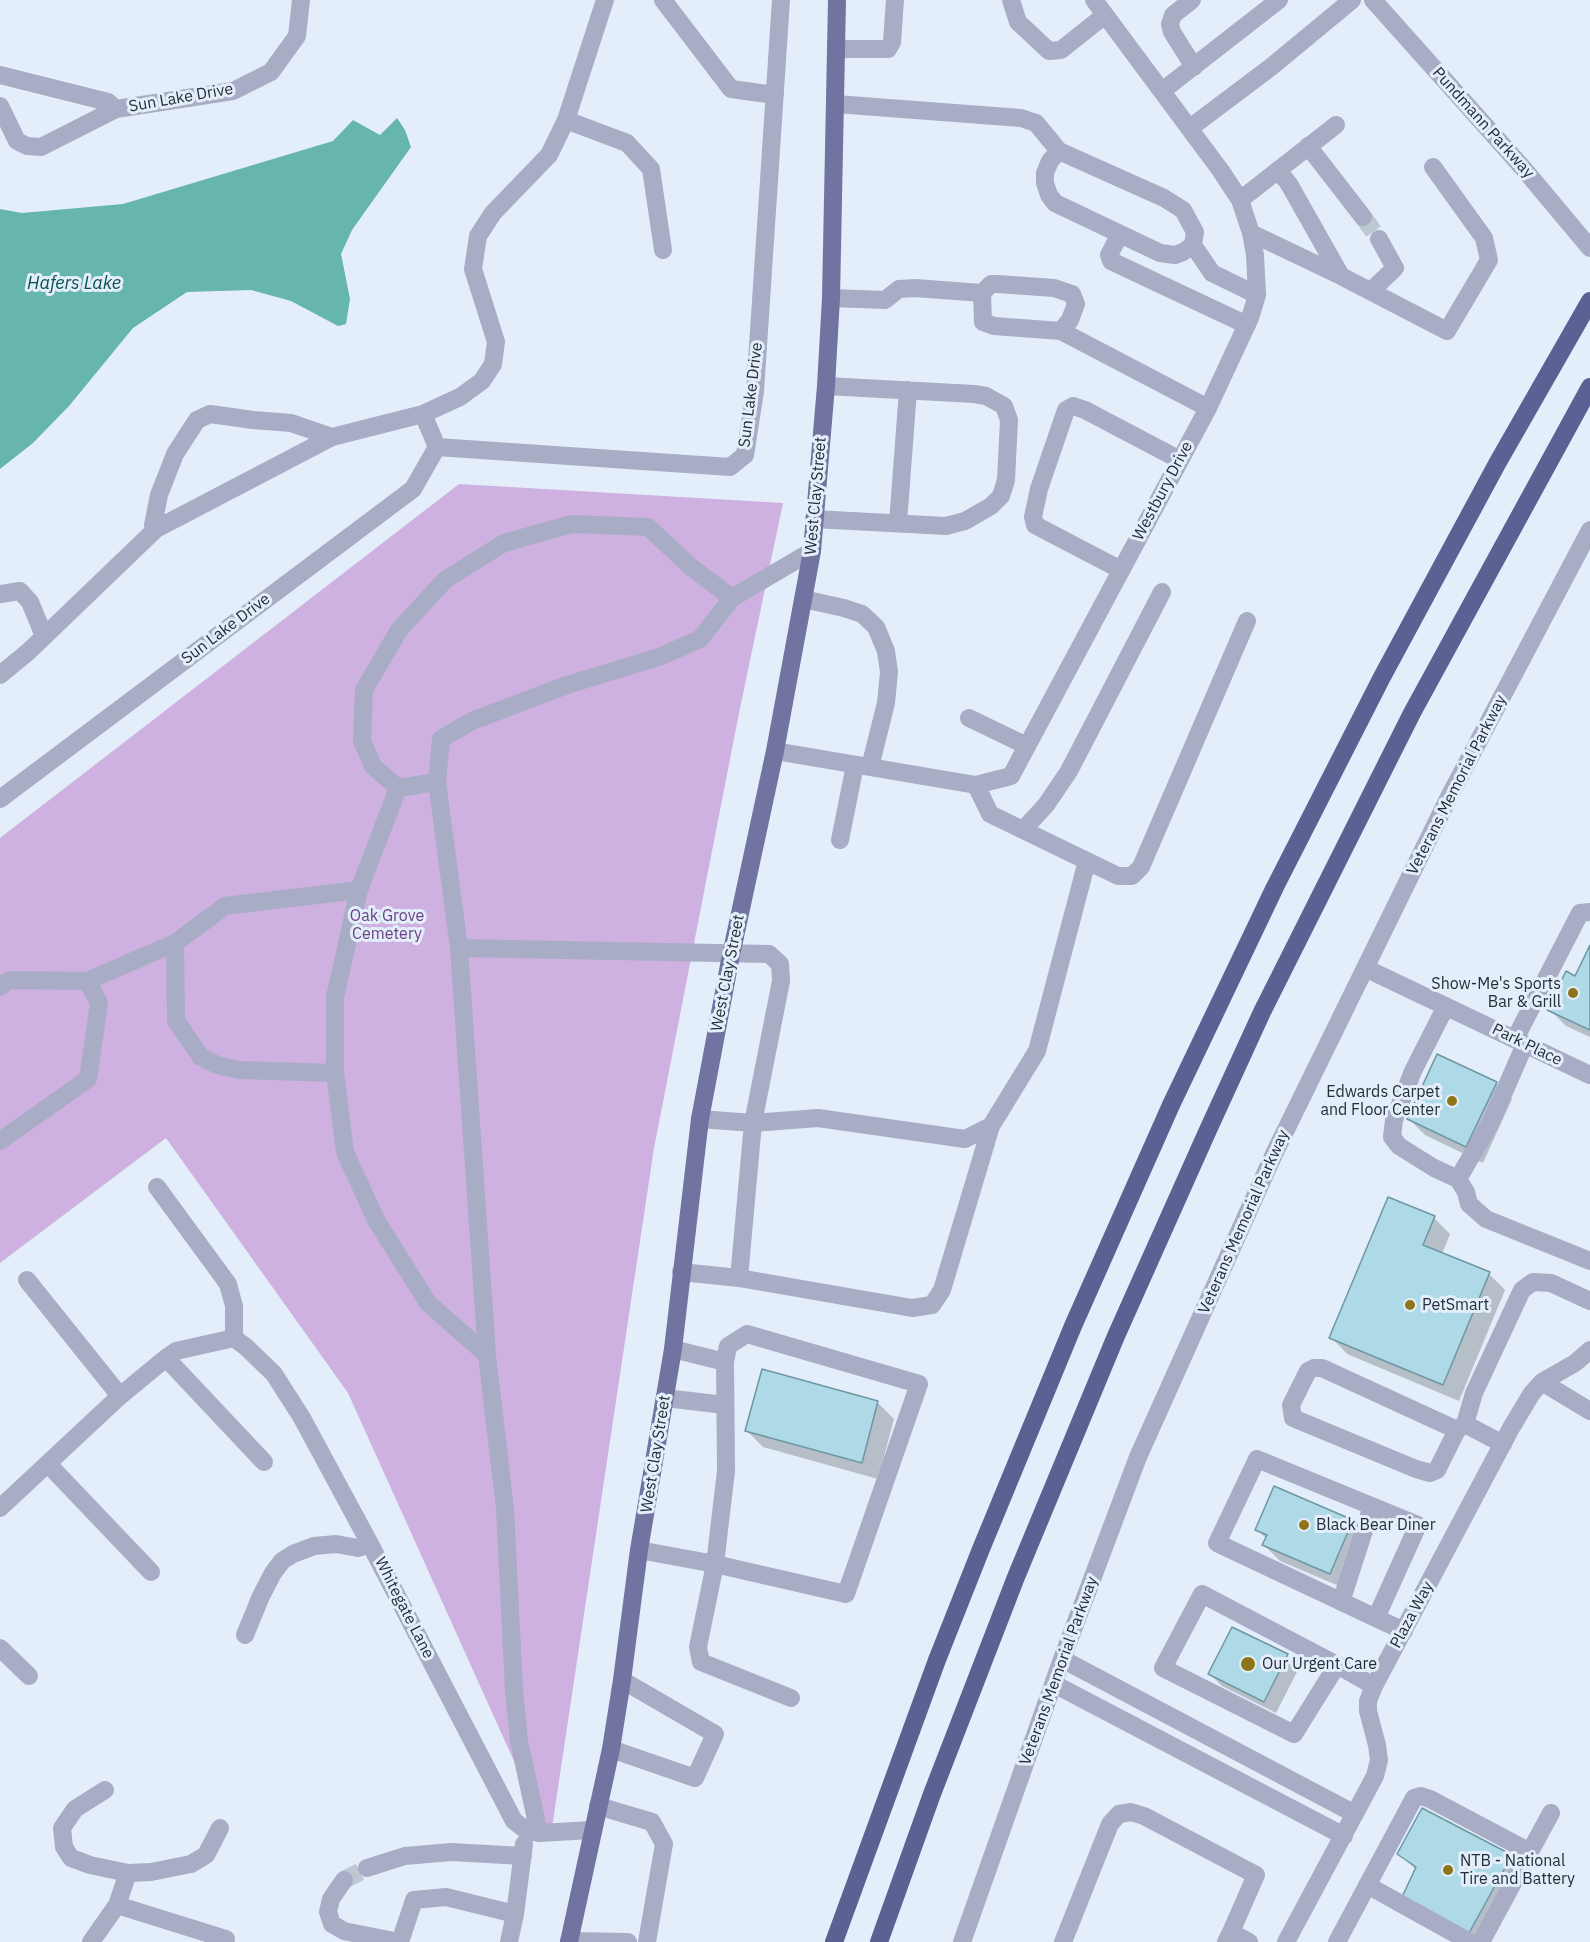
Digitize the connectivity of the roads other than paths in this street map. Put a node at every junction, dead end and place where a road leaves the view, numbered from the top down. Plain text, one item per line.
1 (301, 0) edge
2 (606, 0) edge
3 (663, 0) edge
4 (781, 0) edge
5 (837, 0) edge
6 (894, 0) edge
7 (1011, 0) edge
8 (1094, 0) edge
9 (1192, 0) edge
10 (1279, 0) edge
11 (1352, 0) edge
12 (1373, 0) edge
13 (1106, 15) junction
14 (837, 49) junction
15 (1194, 67) junction
16 (0, 75) edge
17 (1162, 91) junction
18 (775, 95) junction
19 (836, 104) junction
20 (0, 106) edge
21 (116, 109) junction
22 (566, 120) junction
23 (1336, 124) dead end
24 (1190, 128) junction
25 (1308, 146) junction
26 (1059, 151) junction
27 (1433, 167) dead end
28 (1278, 170) junction
29 (1240, 200) junction
30 (1363, 217) tunnel mouth
31 (1251, 232) junction
32 (1120, 234) junction
33 (1379, 239) tunnel mouth
34 (1193, 245) junction
35 (1590, 248) edge
36 (663, 250) dead end
37 (1341, 276) junction
38 (1371, 291) junction
39 (982, 293) junction
40 (1257, 294) junction
41 (831, 298) junction
42 (1590, 301) edge
43 (1247, 325) junction
44 (1061, 331) junction
45 (826, 386) junction
46 (1590, 387) edge
47 (908, 390) junction
48 (1208, 408) junction
49 (423, 414) junction
50 (332, 437) junction
51 (437, 447) junction
52 (1180, 460) junction
53 (814, 519) junction
54 (898, 523) junction
55 (156, 529) junction
56 (1590, 530) edge
57 (812, 551) junction
58 (1121, 570) junction
59 (1162, 592) dead end
60 (0, 594) edge
61 (732, 598) junction
62 (803, 599) junction
63 (1246, 621) dead end
64 (44, 636) junction
65 (0, 675) edge
66 (969, 718) dead end
67 (1027, 746) junction
68 (775, 751) junction
69 (863, 766) junction
70 (437, 783) junction
71 (976, 784) junction
72 (398, 788) junction
73 (0, 799) edge
74 (1023, 830) junction
75 (840, 840) dead end
76 (1087, 861) junction
77 (359, 890) junction
78 (1590, 912) edge
79 (175, 943) junction
80 (459, 948) junction
81 (731, 955) junction
82 (1365, 968) junction
83 (87, 981) junction
84 (0, 987) edge
85 (1446, 1006) junction
86 (1520, 1041) junction
87 (335, 1072) junction
88 (1590, 1075) edge
89 (700, 1119) junction
90 (753, 1123) junction
91 (991, 1126) junction
92 (0, 1141) edge
93 (1458, 1179) junction
94 (157, 1187) dead end
95 (1590, 1261) edge
96 (681, 1272) junction
97 (739, 1278) junction
98 (27, 1280) dead end
99 (1590, 1300) edge
100 (234, 1338) junction
101 (673, 1349) junction
102 (1590, 1350) edge
103 (487, 1355) junction
104 (166, 1358) junction
105 (725, 1362) junction
106 (1542, 1382) junction
107 (120, 1396) junction
108 (665, 1398) junction
109 (725, 1405) junction
110 (1590, 1412) edge
111 (1461, 1427) junction
112 (1503, 1444) junction
113 (264, 1462) dead end
114 (48, 1464) junction
115 (1372, 1506) junction
116 (0, 1508) edge
117 (370, 1544) junction
118 (639, 1550) junction
119 (715, 1564) junction
120 (152, 1572) dead end
121 (1341, 1602) junction
122 (1376, 1618) junction
123 (1404, 1631) junction
124 (245, 1635) dead end
125 (0, 1648) edge
126 (1062, 1659) junction
127 (1337, 1665) junction
128 (29, 1676) dead end
129 (622, 1680) junction
130 (1054, 1684) junction
131 (1374, 1686) junction
132 (792, 1698) dead end
133 (611, 1749) junction
134 (105, 1790) dead end
135 (598, 1806) junction
136 (1551, 1813) dead end
137 (1355, 1814) junction
138 (220, 1828) dead end
139 (592, 1830) junction
140 (532, 1832) junction
141 (1344, 1836) junction
142 (1530, 1852) junction
143 (523, 1856) junction
144 (367, 1868) tunnel mouth
145 (128, 1873) junction
146 (344, 1880) tunnel mouth
147 (1367, 1886) junction
148 (117, 1905) junction
149 (515, 1914) junction
150 (1229, 1937) edge
151 (230, 1941) edge
152 (569, 1941) edge
153 (91, 1942) edge
154 (400, 1942) edge
155 (510, 1942) edge
156 (628, 1942) edge
157 (647, 1942) edge
158 (834, 1942) edge
159 (879, 1942) edge
160 (962, 1942) edge
161 (1064, 1942) edge
162 (1249, 1942) edge
163 (1286, 1942) edge
164 (1337, 1942) edge
165 (1472, 1942) edge

1 - 21 street, Sun Lake Drive
2 - 22 street
3 - 18 street
4 - 18 street, Sun Lake Drive
5 - 14 main road, West Clay Street
6 - 14 street
7 - 13 street
8 - 13 street, Westbury Drive
9 - 15 street
10 - 15 street
11 - 24 street
12 - 35 street, Pundmann Parkway
13 - 17 street, Westbury Drive
14 - 19 main road, West Clay Street
15 - 17 street
16 - 21 street, Sun Lake Drive
17 - 24 street, Westbury Drive
18 - 51 street, Sun Lake Drive
19 - 26 street
19 - 41 main road, West Clay Street
20 - 21 street, Sun Lake Drive
22 - 36 street
22 - 49 street
23 - 25 street
24 - 29 street, Westbury Drive
25 - 28 street
25 - 30 street
26 - 32 street
26 - 34 street
27 - 38 street
28 - 29 street
28 - 37 street
29 - 31 street, Westbury Drive
31 - 37 street
31 - 40 street, Westbury Drive
32 - 34 street
32 - 43 street
33 - 38 street
34 - 40 street
37 - 38 street
39 - 41 street
39 - 44 street
39 - 44 street
40 - 43 street, Westbury Drive
41 - 45 main road, West Clay Street
42 - 158 highway
43 - 48 street, Westbury Drive
44 - 48 street
45 - 47 street
45 - 53 main road, West Clay Street
46 - 159 highway
47 - 54 street
47 - 54 street
48 - 52 street, Westbury Drive
49 - 50 street
49 - 51 street
50 - 55 street
50 - 55 street
51 - 73 street, Sun Lake Drive
52 - 58 street, Westbury Drive
52 - 58 street
53 - 54 street
53 - 57 main road, West Clay Street
55 - 64 street
56 - 82 street, Veterans Memorial Parkway
57 - 61 street
57 - 62 main road, West Clay Street
58 - 67 street, Westbury Drive
59 - 74 street
60 - 64 street
61 - 70 street
61 - 72 street
62 - 68 main road, West Clay Street
62 - 69 street
63 - 76 street
64 - 65 street
66 - 67 street
67 - 71 street, Westbury Drive
68 - 69 street, Westbury Drive
68 - 81 main road, West Clay Street
69 - 71 street, Westbury Drive
69 - 75 street
70 - 72 street
70 - 80 street
71 - 74 street
72 - 77 street
74 - 76 street
76 - 91 street
77 - 79 street
77 - 87 street
78 - 86 street
79 - 83 street
79 - 87 street
80 - 81 street
80 - 103 street
81 - 89 main road, West Clay Street
81 - 90 street
82 - 85 street, Park Place
82 - 126 street, Veterans Memorial Parkway
83 - 84 street
83 - 92 street
85 - 86 street, Park Place
85 - 93 street
86 - 88 street, Park Place
86 - 93 street
87 - 103 street
89 - 90 street
89 - 96 main road, West Clay Street
90 - 91 street
90 - 97 street
91 - 97 street
93 - 95 street
94 - 100 street
96 - 97 street
96 - 101 main road, West Clay Street
98 - 107 street
99 - 111 street
100 - 104 street
100 - 117 street, Whitegate Lane
101 - 105 street
101 - 108 main road, West Clay Street
102 - 106 street, Plaza Way
103 - 140 street
104 - 107 street
104 - 113 street
105 - 109 street
105 - 119 street
106 - 110 street
106 - 112 street, Plaza Way
107 - 114 street
108 - 109 street
108 - 118 main road, West Clay Street
109 - 119 street
111 - 111 street
111 - 112 street
112 - 123 street, Plaza Way
114 - 116 street
114 - 120 street
115 - 121 street
115 - 121 street
115 - 122 street
117 - 124 street
117 - 140 street, Whitegate Lane
118 - 119 street
118 - 129 main road, West Clay Street
119 - 132 street
121 - 122 street
122 - 123 street
123 - 131 street, Plaza Way
125 - 128 street
126 - 130 street, Veterans Memorial Parkway
126 - 137 street
127 - 127 street
127 - 131 street
129 - 133 main road, West Clay Street
129 - 133 street
130 - 141 street
130 - 160 street, Veterans Memorial Parkway
131 - 137 street, Plaza Way
133 - 135 main road, West Clay Street
134 - 145 street
135 - 139 main road, West Clay Street
135 - 157 street
136 - 142 street
137 - 141 street, Plaza Way
138 - 145 street
139 - 140 street
139 - 152 main road, West Clay Street
140 - 143 street
141 - 163 street, Plaza Way
142 - 147 street
142 - 165 street
143 - 144 street
143 - 149 street
145 - 148 street
146 - 154 street
147 - 164 street
147 - 165 street
148 - 151 street
148 - 153 street
149 - 154 street
149 - 155 street
150 - 161 street
150 - 162 street
152 - 156 street

